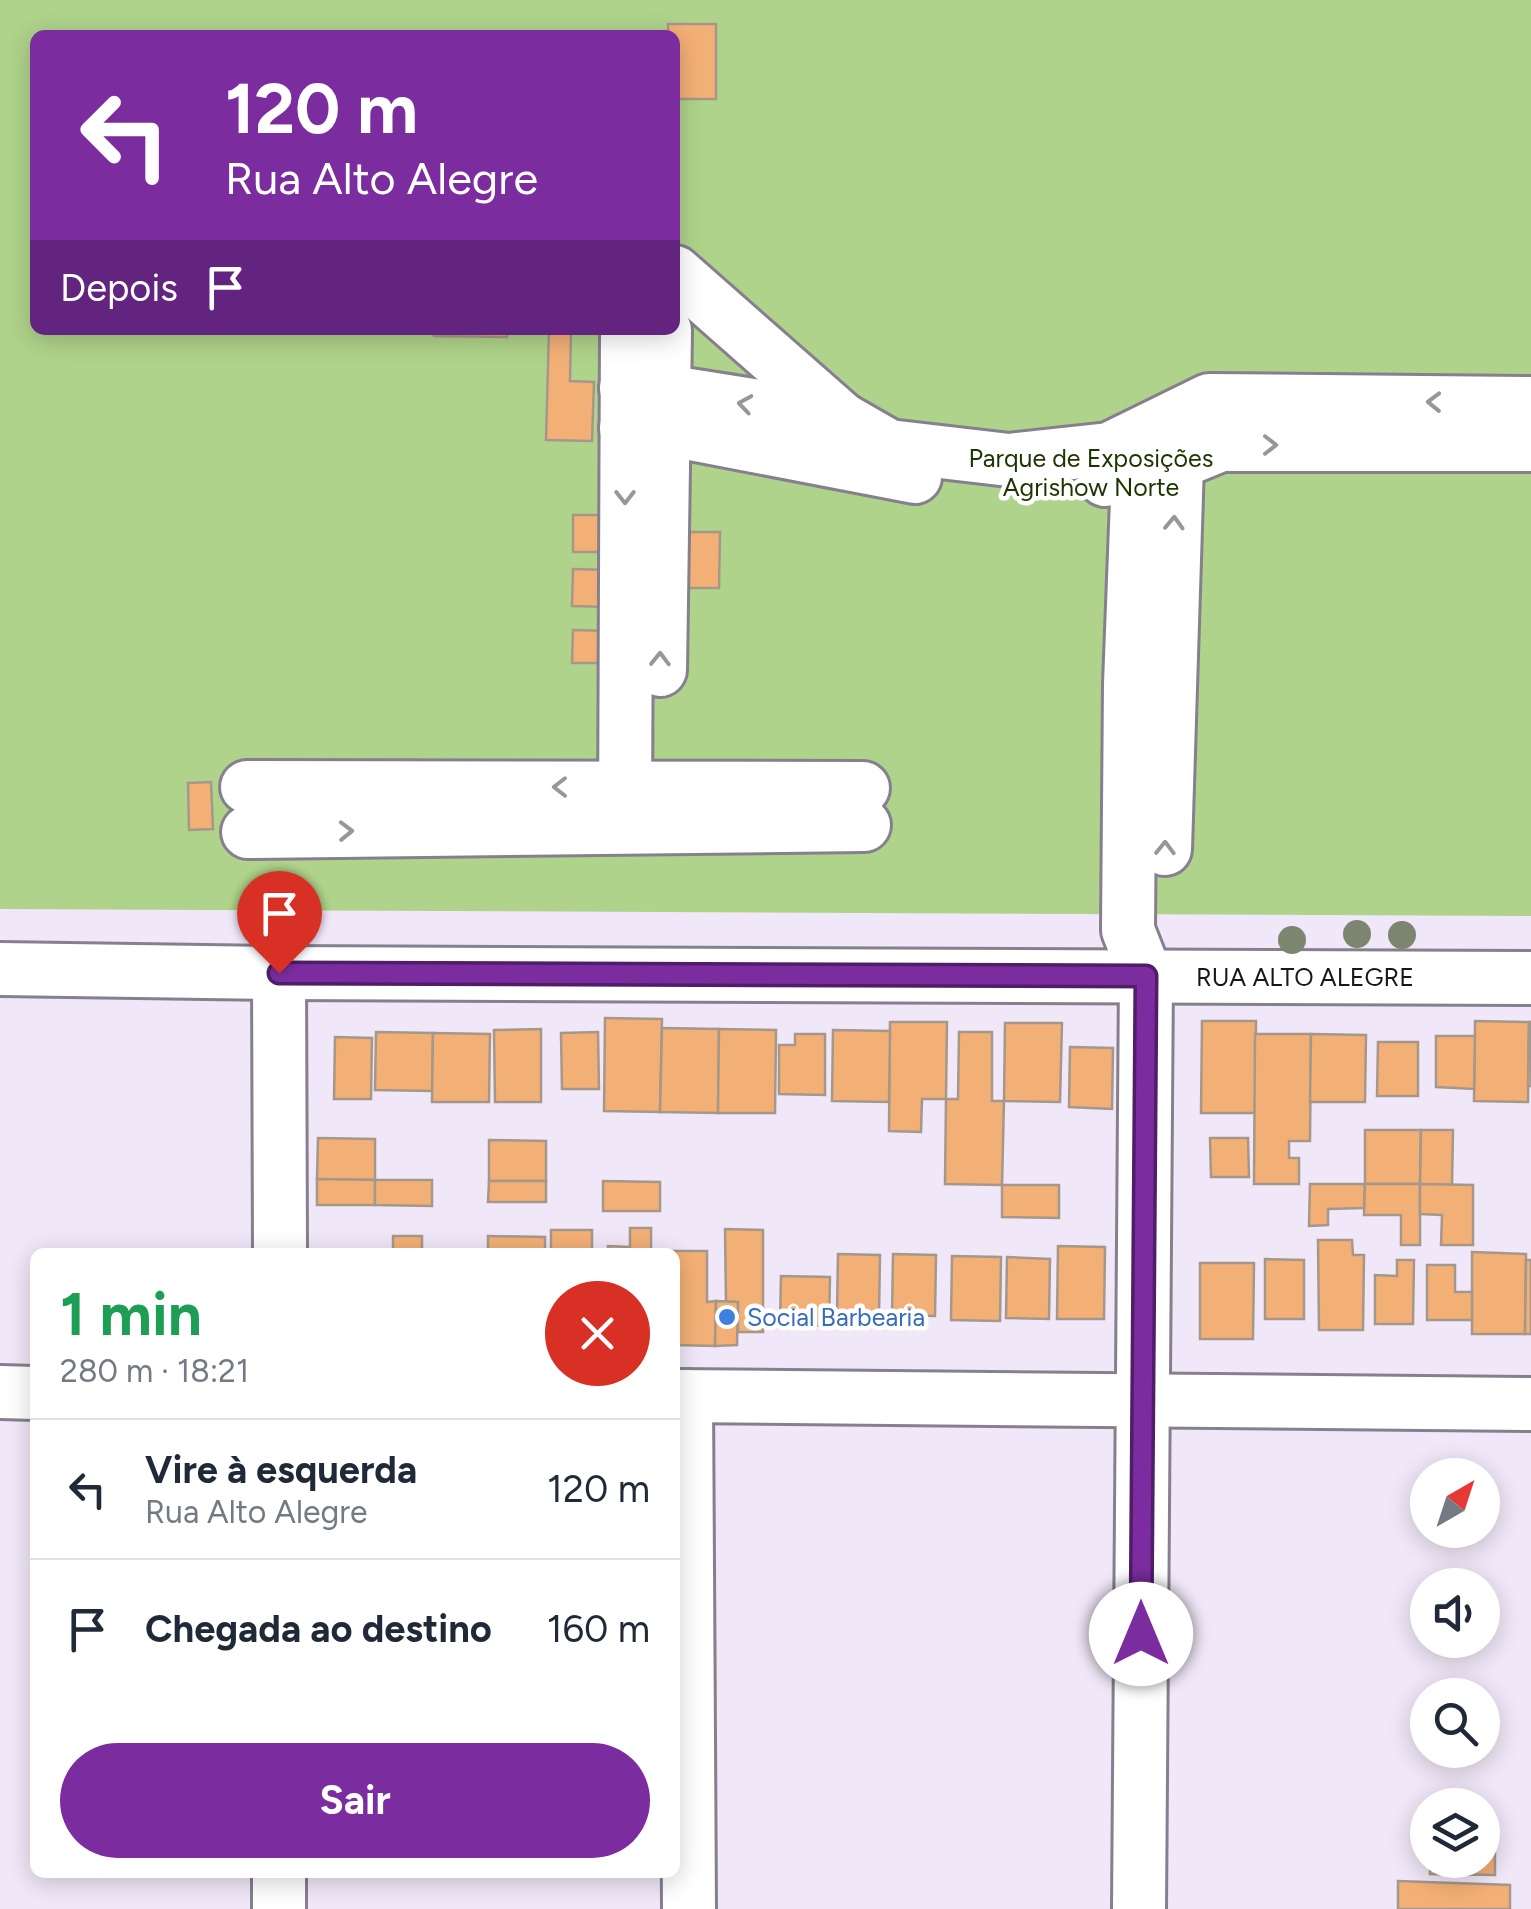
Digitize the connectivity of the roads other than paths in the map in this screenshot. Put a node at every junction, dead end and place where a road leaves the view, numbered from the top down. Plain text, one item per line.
1 (680, 276) edge
2 (628, 335) edge
3 (664, 335) edge
4 (1531, 403) edge
5 (645, 409) junction
6 (842, 419) junction
7 (1531, 444) edge
8 (1149, 451) junction
9 (642, 807) junction
10 (864, 807) dead end
11 (247, 809) dead end
12 (0, 969) edge
13 (279, 973) junction
14 (1146, 976) junction
15 (1531, 978) edge
16 (280, 1248) edge
17 (0, 1392) edge
18 (30, 1392) edge
19 (681, 1396) edge
20 (1143, 1398) junction
21 (1531, 1404) edge
22 (279, 1878) edge
23 (278, 1909) edge
24 (689, 1909) edge
25 (1140, 1909) edge

1 - 6 street
2 - 5 street
3 - 5 street
4 -> 8 street
6 -> 5 street
5 - 8 street
5 - 9 street
6 - 8 street
8 -> 7 street
8 - 14 street
9 - 10 street
9 - 11 street
12 - 13 street, RUA ALTO ALEGRE
13 - 14 street, RUA ALTO ALEGRE
13 - 16 street
14 - 15 street, RUA ALTO ALEGRE
14 - 20 street
17 - 18 street
19 - 20 street
19 - 24 street
20 - 21 street
20 - 25 street
22 - 23 street

